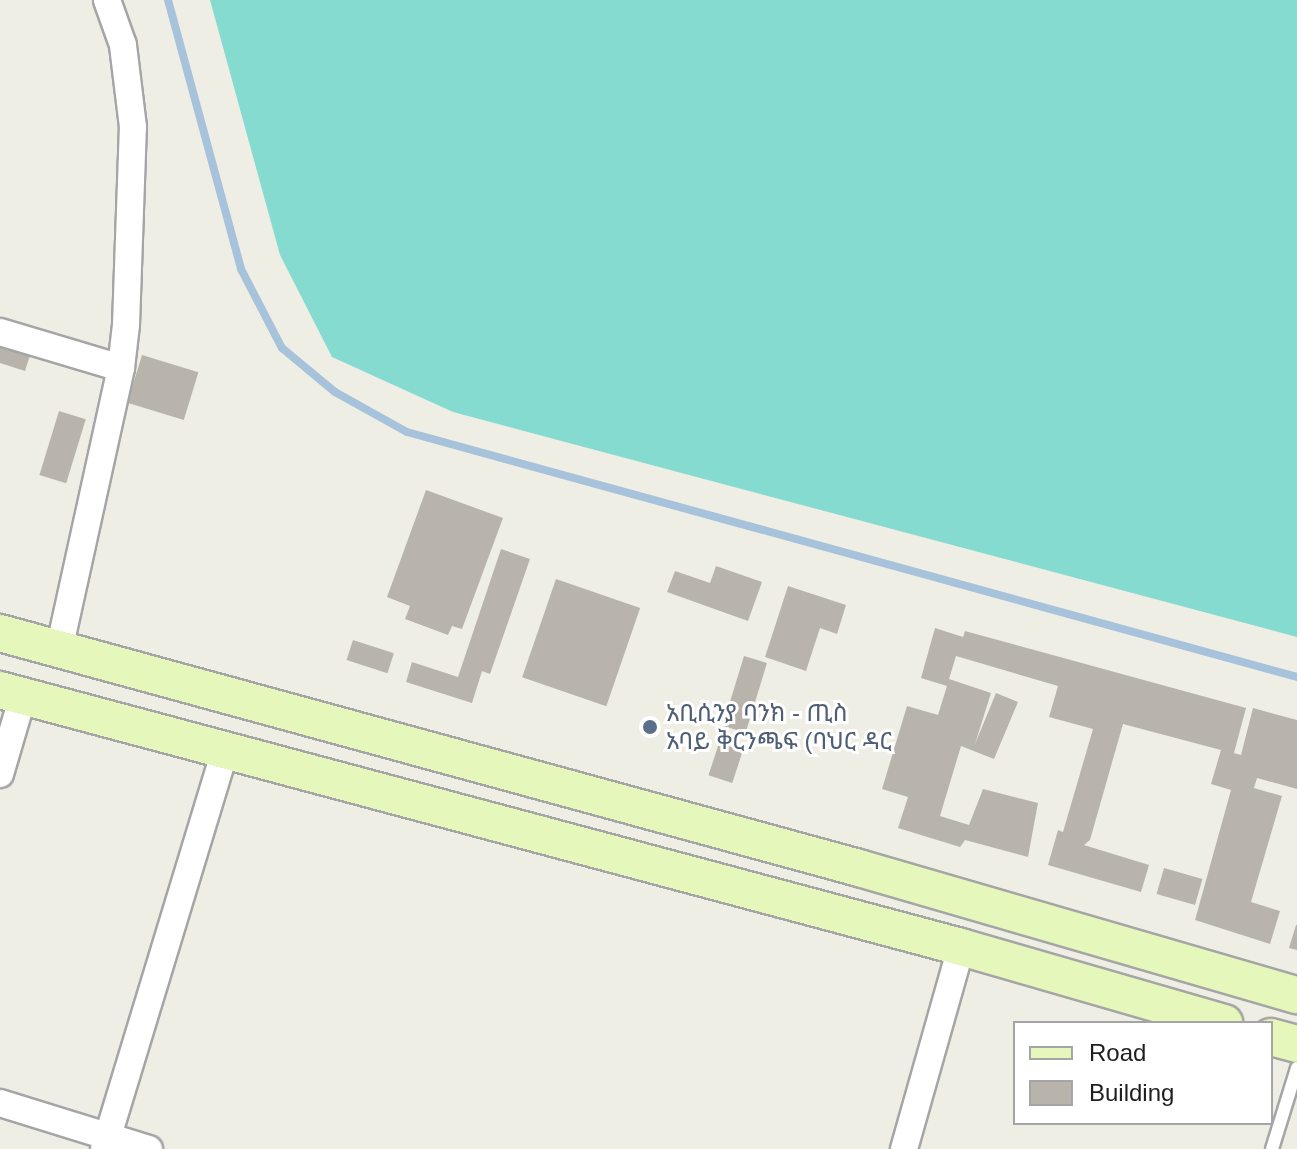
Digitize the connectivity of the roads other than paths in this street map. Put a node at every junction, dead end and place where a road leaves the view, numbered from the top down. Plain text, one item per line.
1 (107, 0) edge
2 (0, 332) edge
3 (121, 368) junction
4 (0, 633) edge
5 (59, 650) junction
6 (12, 693) edge
7 (225, 751) junction
8 (0, 774) edge
9 (961, 947) junction
10 (1297, 995) edge
11 (1217, 1021) edge
12 (1273, 1038) edge
13 (1297, 1044) edge
14 (1297, 1068) edge
15 (0, 1103) edge
16 (106, 1143) edge
17 (149, 1149) edge
18 (904, 1149) edge
19 (1272, 1149) edge

1 - 3 street
2 - 3 street
3 - 5 street
4 - 5 main road
5 - 10 main road
6 - 7 main road
6 - 8 street
7 - 9 main road
7 - 16 street
9 - 11 main road
9 - 18 street
12 - 13 main road
14 - 19 lane
15 - 16 street
16 - 17 street

